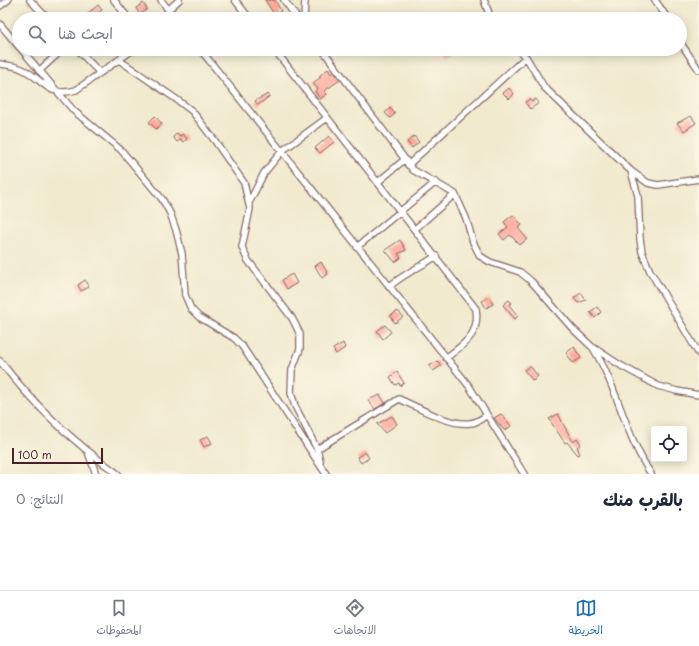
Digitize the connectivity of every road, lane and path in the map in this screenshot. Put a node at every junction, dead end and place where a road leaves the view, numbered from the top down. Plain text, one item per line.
1 (8, 0) edge
2 (30, 0) edge
3 (114, 0) edge
4 (161, 0) edge
5 (179, 0) edge
6 (235, 0) edge
7 (284, 0) edge
8 (305, 0) edge
9 (484, 0) edge
10 (655, 0) edge
11 (0, 6) edge
12 (168, 10) joint
13 (41, 12) edge
14 (123, 12) edge
15 (244, 12) edge
16 (293, 12) edge
17 (304, 12) edge
18 (488, 12) edge
19 (663, 12) edge
20 (0, 24) edge
21 (12, 38) edge
22 (687, 52) edge
23 (27, 56) edge
24 (55, 56) edge
25 (84, 56) edge
26 (124, 56) edge
27 (206, 56) edge
28 (279, 56) edge
29 (327, 56) edge
30 (526, 58) joint
31 (119, 60) junction
32 (0, 64) edge
33 (699, 70) edge
34 (39, 71) junction
35 (100, 73) junction
36 (56, 92) junction
37 (327, 118) junction
38 (282, 151) junction
39 (404, 160) junction
40 (408, 165) junction
41 (631, 171) junction
42 (699, 179) edge
43 (378, 182) junction
44 (436, 182) junction
45 (454, 194) junction
46 (250, 201) junction
47 (401, 211) junction
48 (415, 229) junction
49 (357, 247) junction
50 (436, 256) junction
51 (389, 287) junction
52 (591, 346) junction
53 (699, 354) edge
54 (446, 358) junction
55 (0, 360) edge
56 (699, 395) edge
57 (487, 415) junction
58 (317, 449) junction
59 (88, 452) junction
60 (320, 464) junction
61 (96, 474) edge
62 (118, 474) edge
63 (326, 474) edge
64 (524, 474) edge
65 (651, 474) edge

1 - 11 street
2 - 13 street
3 - 14 street
4 - 12 street
5 - 12 street
6 - 15 street
7 - 16 street
8 - 17 street
9 - 18 street
10 - 19 street
20 - 21 street
22 - 33 street
23 - 34 street
24 - 34 street
25 - 35 street
26 - 31 street
27 - 38 street
28 - 37 street
29 - 39 street
30 - 40 street
30 - 41 street
31 - 35 street
31 - 46 street
32 - 36 street
34 - 36 street
35 - 36 street
36 - 60 street
37 - 38 street
37 - 43 street
38 - 46 street
38 - 49 street
39 - 40 street
39 - 43 street
40 - 44 street
41 - 42 street
41 - 53 street
43 - 47 street
44 - 45 street
44 - 47 street
45 - 48 street
45 - 52 street
46 - 58 street
47 - 48 street
47 - 49 street
48 - 50 street
49 - 51 street
50 - 51 street
50 - 54 street
51 - 54 street
52 - 56 street
52 - 65 street
54 - 57 street
55 - 59 street
57 - 58 street
57 - 64 street
58 - 60 street
59 - 61 street
59 - 62 street
60 - 63 street

